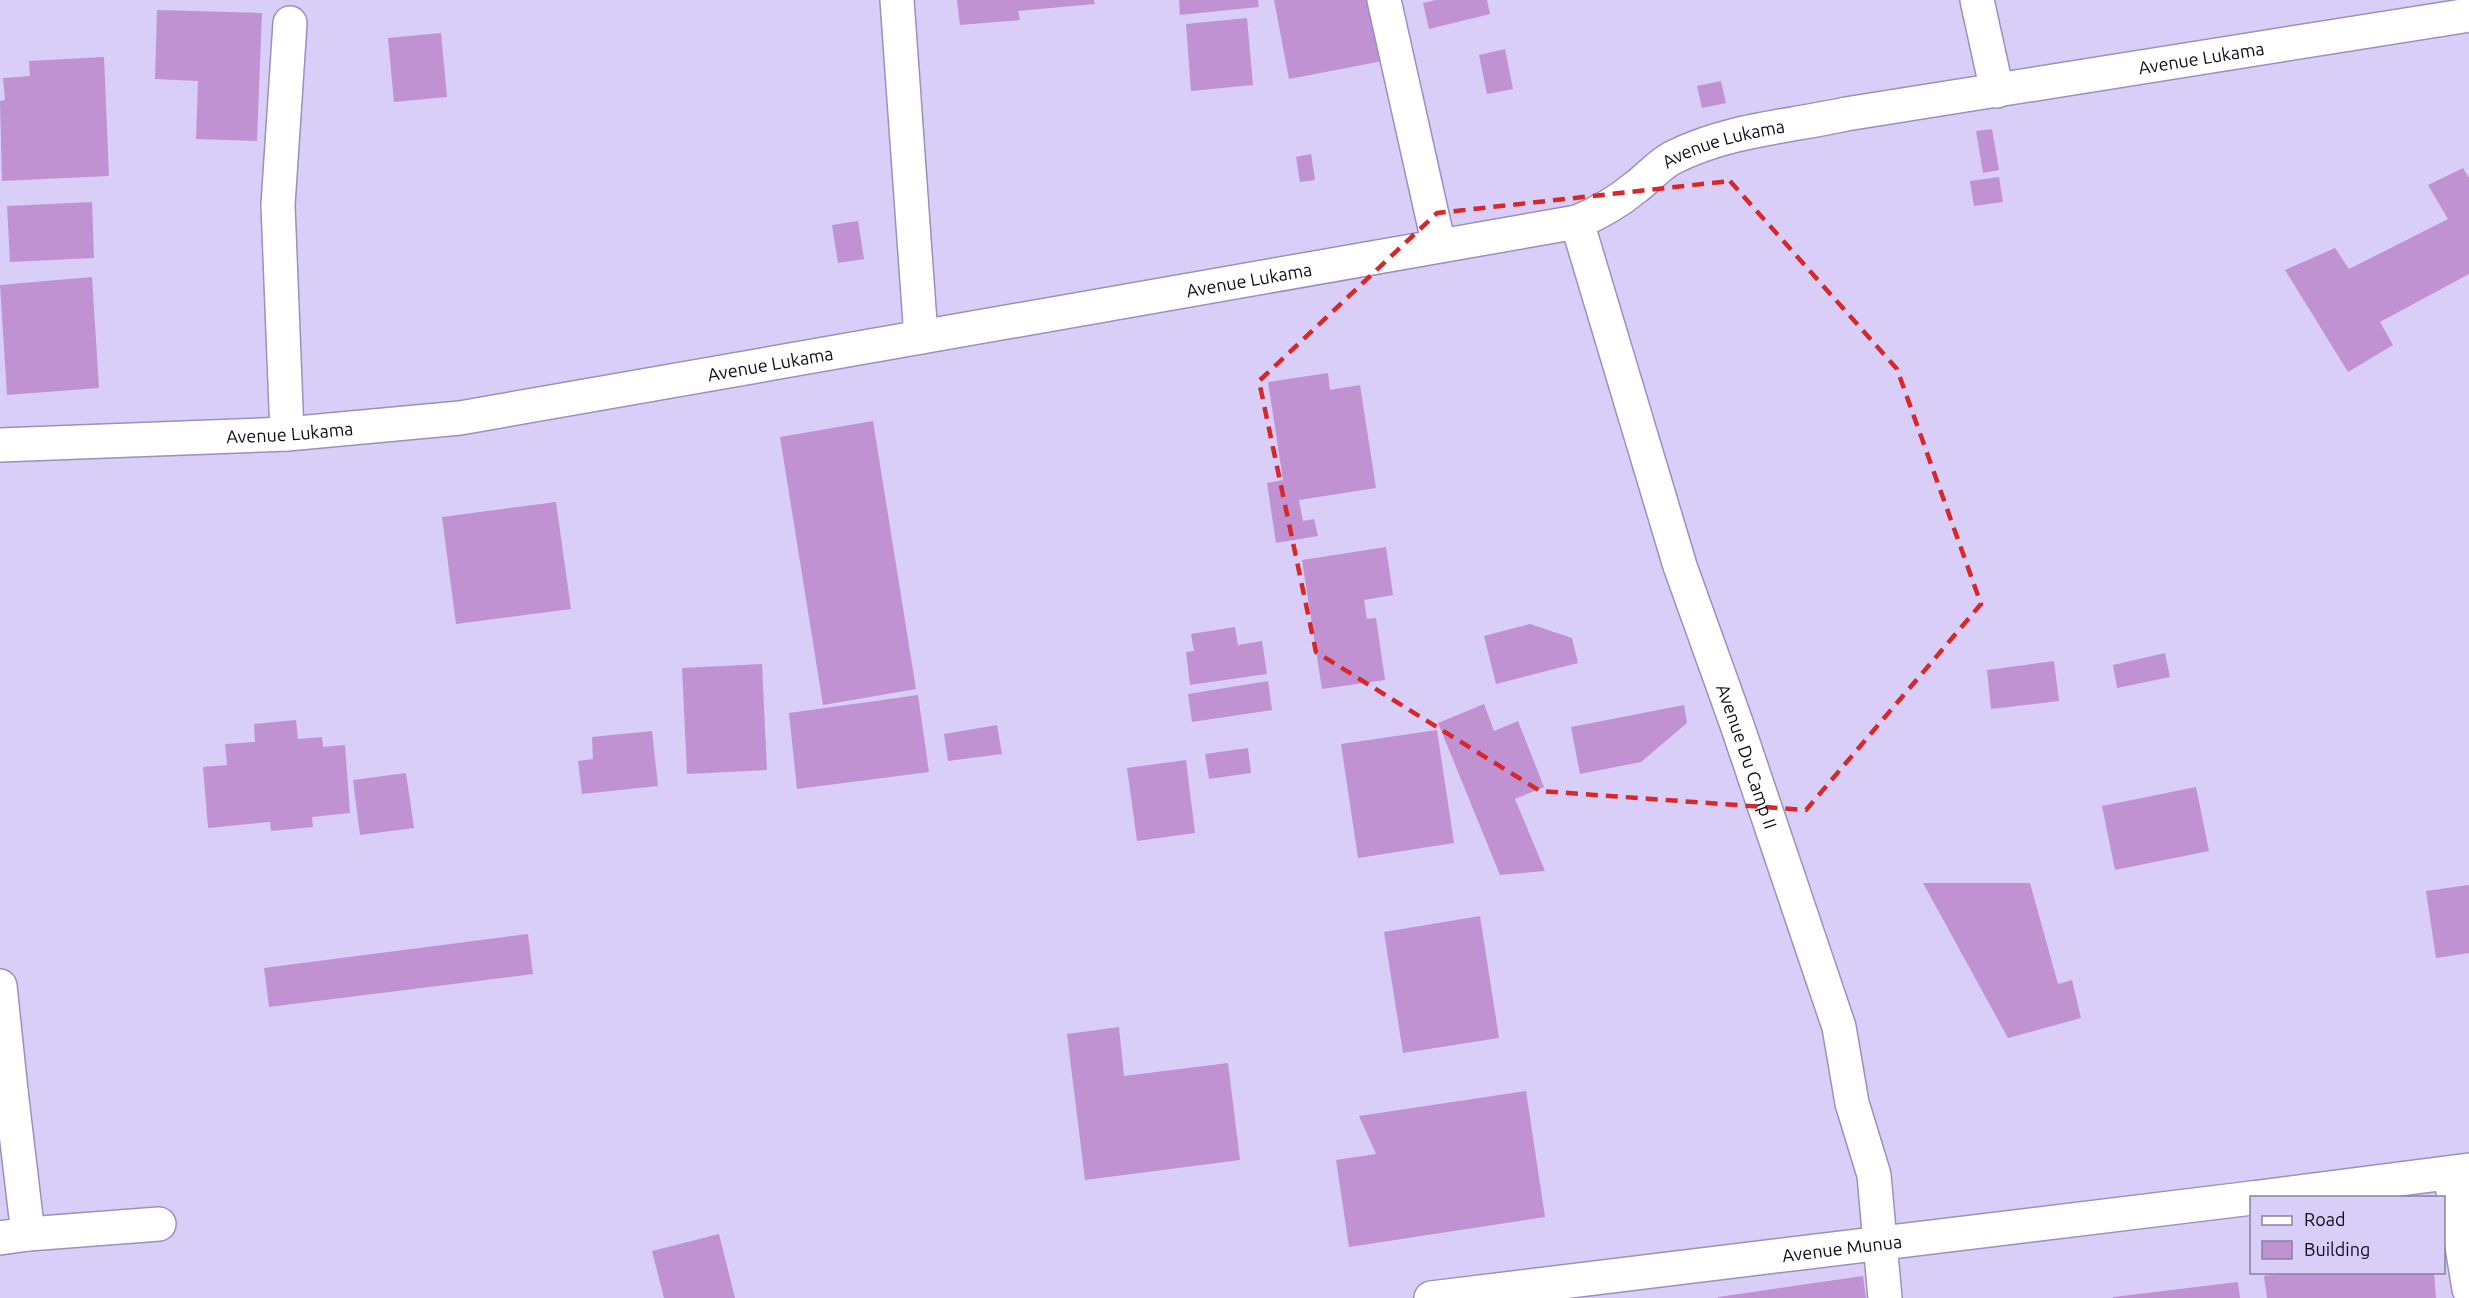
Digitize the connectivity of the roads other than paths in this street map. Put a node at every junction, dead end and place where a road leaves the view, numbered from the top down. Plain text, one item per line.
1 (897, 0) edge
2 (1384, 0) edge
3 (1977, 0) edge
4 (2469, 15) edge
5 (290, 22) dead end
6 (1997, 91) junction
7 (1577, 222) junction
8 (1439, 246) junction
9 (921, 337) junction
10 (287, 434) junction
11 (0, 445) edge
12 (0, 986) edge
13 (6, 1092) edge
14 (2459, 1172) edge
15 (2260, 1196) edge
16 (2250, 1197) edge
17 (159, 1224) dead end
18 (14, 1236) edge
19 (1879, 1243) junction
20 (2469, 1289) edge
21 (1431, 1298) edge
22 (1885, 1298) edge

1 - 9 street
2 - 8 street
3 - 6 street
4 - 6 street, Avenue Lukama
5 - 10 street
6 - 7 street, Avenue Lukama
7 - 8 street, Avenue Lukama
7 - 19 street, Avenue Du Camp II
8 - 9 street, Avenue Lukama
9 - 10 street, Avenue Lukama
10 - 11 street, Avenue Lukama
12 - 13 street
13 - 18 street
14 - 15 street, Avenue Munua
14 - 20 street
16 - 19 street, Avenue Munua
17 - 18 street
19 - 21 street, Avenue Munua
19 - 22 street, Avenue Du Camp II

